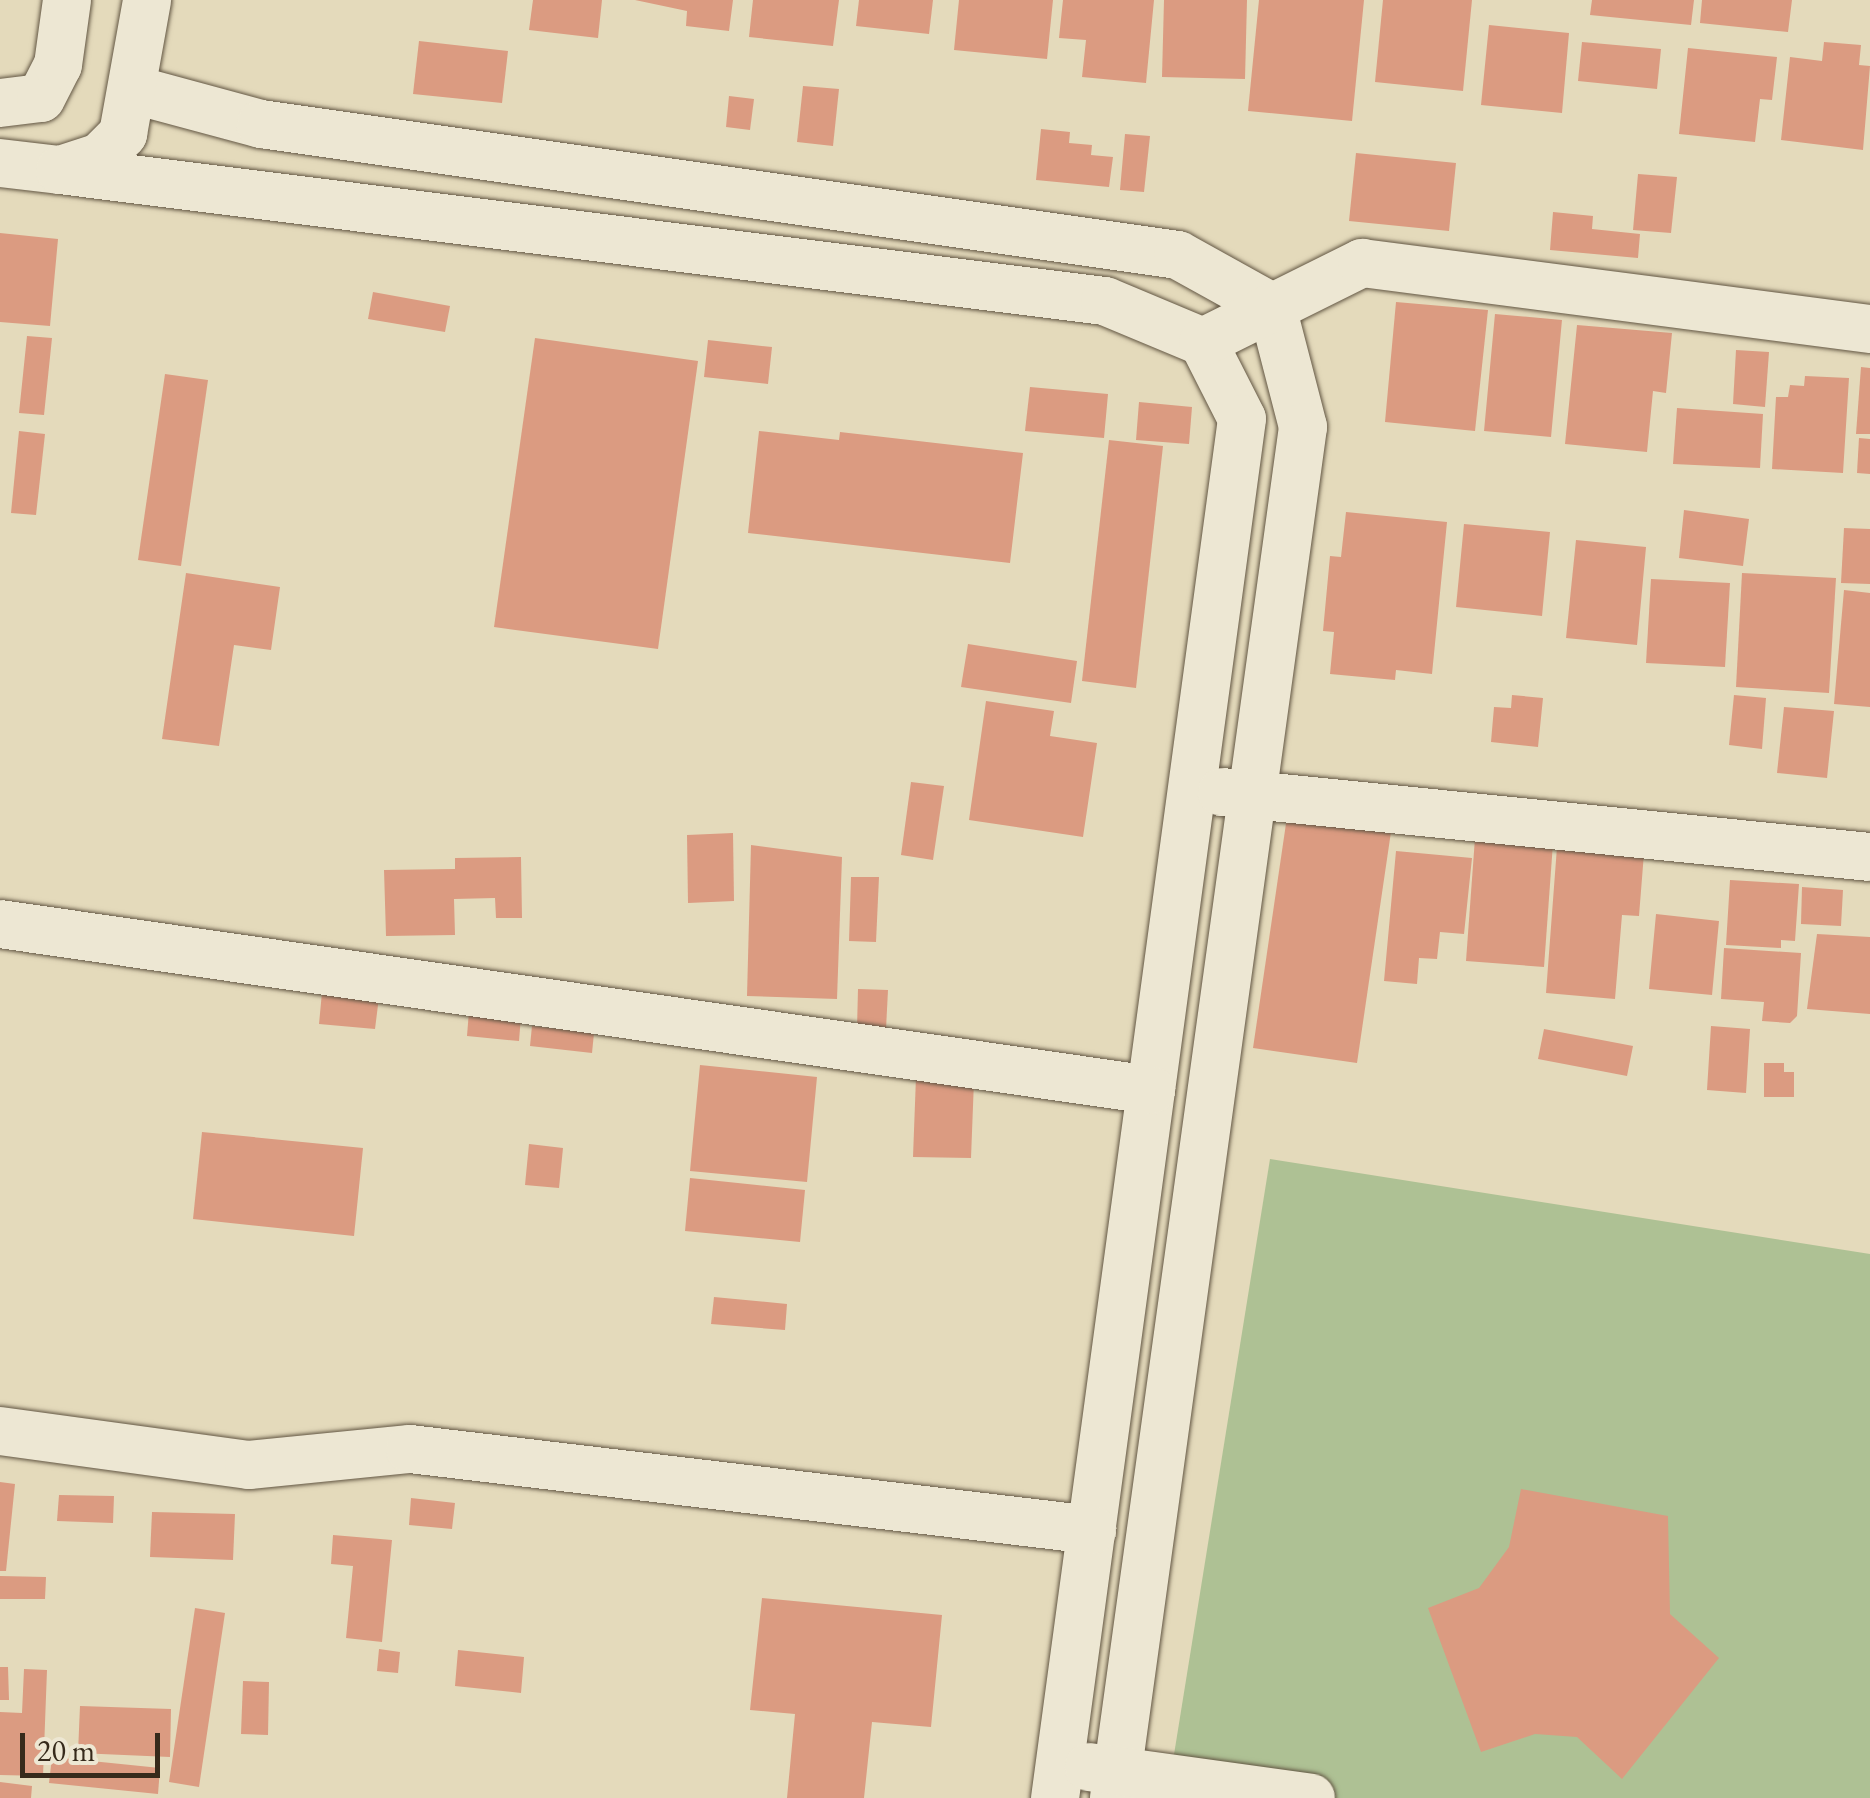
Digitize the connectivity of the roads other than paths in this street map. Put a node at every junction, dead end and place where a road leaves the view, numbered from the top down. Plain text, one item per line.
1 (68, 0) edge
2 (147, 0) edge
3 (135, 90) junction
4 (20, 101) edge
5 (0, 163) edge
6 (60, 170) junction
7 (1272, 307) junction
8 (1870, 329) edge
9 (1203, 342) junction
10 (1189, 788) junction
11 (1250, 795) junction
12 (1870, 856) edge
13 (0, 924) edge
14 (1151, 1090) junction
15 (0, 1430) edge
16 (1092, 1530) junction
17 (1058, 1780) edge
18 (1116, 1784) edge
19 (1311, 1798) edge

1 - 4 street
2 - 3 street
3 - 6 street
3 - 7 street
5 - 6 street
6 - 9 street
7 - 8 street
7 - 9 street
7 - 11 street
9 - 10 street
10 - 11 street
10 - 14 street
11 - 12 street
11 - 18 street
13 - 14 street
14 - 16 street
15 - 16 street
16 - 17 street
17 - 18 street
18 - 19 street

